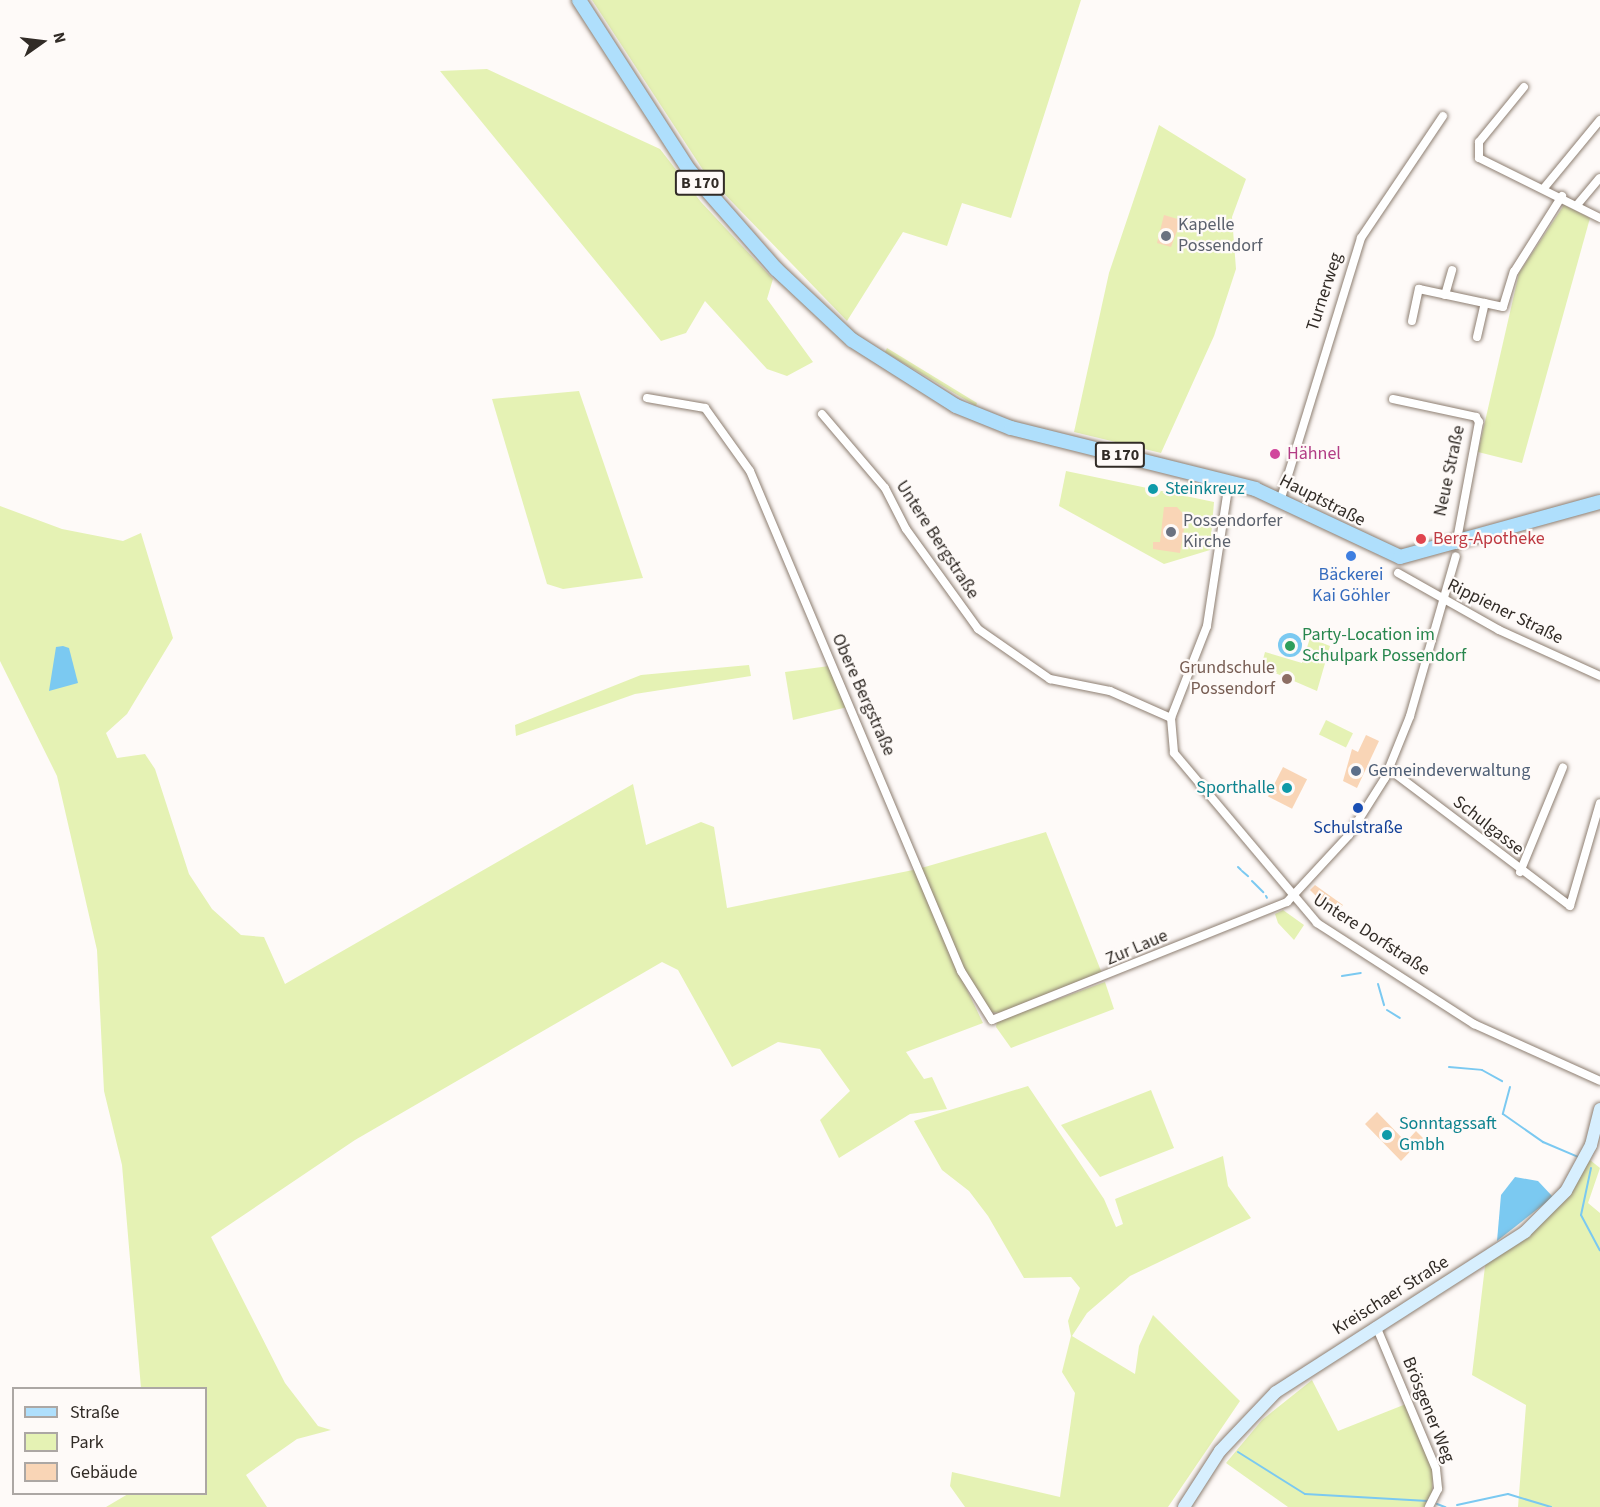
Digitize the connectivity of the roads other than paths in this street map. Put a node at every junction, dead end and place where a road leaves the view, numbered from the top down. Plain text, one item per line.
1 (579, 0) edge
2 (1524, 87) dead end
3 (1443, 116) dead end
4 (1600, 120) edge
5 (1600, 178) edge
6 (1544, 188) junction
7 (1562, 196) junction
8 (1577, 205) junction
9 (1600, 218) edge
10 (1452, 270) dead end
11 (1445, 295) junction
12 (1485, 303) junction
13 (1412, 321) dead end
14 (1478, 337) dead end
15 (647, 398) dead end
16 (1393, 399) dead end
17 (822, 414) dead end
18 (1229, 482) junction
19 (1281, 498) junction
20 (1600, 502) edge
21 (1456, 550) junction
22 (1398, 573) dead end
23 (1443, 601) junction
24 (1600, 676) edge
25 (1171, 718) junction
26 (1563, 768) dead end
27 (1389, 769) junction
28 (1600, 803) edge
29 (1520, 872) junction
30 (1291, 898) junction
31 (992, 1020) joint
32 (1600, 1081) edge
33 (1600, 1109) edge
34 (1376, 1326) junction
35 (1184, 1507) edge
36 (1429, 1507) edge

1 - 18 main road, Hauptstraße / B 170
2 - 6 street
3 - 19 street, Turnerweg
4 - 6 street
5 - 8 street
6 - 7 street
7 - 8 street
7 - 12 street
8 - 9 street
10 - 11 street
11 - 12 street
11 - 13 street
12 - 14 street
15 - 31 street, Obere Bergstraße
16 - 21 street, Neue Straße
17 - 25 street, Untere Bergstraße
18 - 19 main road, Hauptstraße / B 170
18 - 25 street
19 - 21 main road, Hauptstraße / B 170
20 - 21 main road, Hauptstraße / B 170
21 - 23 street
22 - 23 street, Rippiener Straße
23 - 24 street, Rippiener Straße
23 - 27 street
25 - 30 street, Untere Dorfstraße
26 - 29 street
27 - 29 street, Schulgasse
27 - 30 street
28 - 29 street, Schulgasse
30 - 31 street, Zur Laue
30 - 32 street, Untere Dorfstraße
33 - 34 main road, Kreischaer Straße
34 - 35 main road, Kreischaer Straße
34 - 36 street, Brösgener Weg

